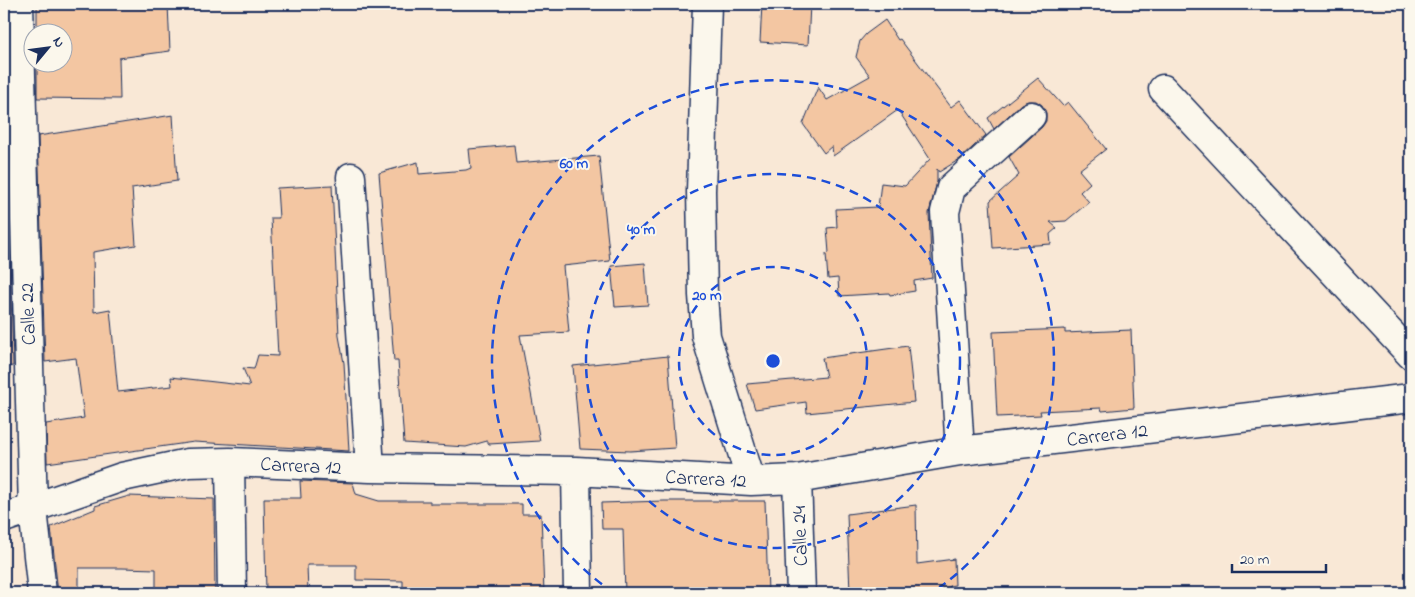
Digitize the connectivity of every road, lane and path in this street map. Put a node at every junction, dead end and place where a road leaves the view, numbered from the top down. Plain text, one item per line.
1 (19, 4) edge
2 (707, 4) edge
3 (1163, 89) dead end
4 (1031, 116) dead end
5 (351, 177) dead end
6 (1411, 355) edge
7 (1411, 398) edge
8 (960, 451) junction
9 (230, 462) junction
10 (370, 468) junction
11 (576, 471) junction
12 (797, 478) junction
13 (751, 481) junction
14 (33, 509) junction
15 (4, 518) edge
16 (42, 593) edge
17 (232, 593) edge
18 (578, 593) edge
19 (801, 593) edge

1 - 14 street, Calle 22
2 - 13 street
3 - 6 street
4 - 8 street
5 - 10 street
7 - 8 street, Carrera 12
8 - 12 street, Carrera 12
9 - 10 street, Carrera 12
9 - 14 street, Carrera 12
9 - 17 street
10 - 11 street, Carrera 12
11 - 13 street, Carrera 12
11 - 18 street
12 - 13 street, Carrera 12
12 - 19 street, Calle 24
14 - 15 street, Carrera 12
14 - 16 street, Calle 22

